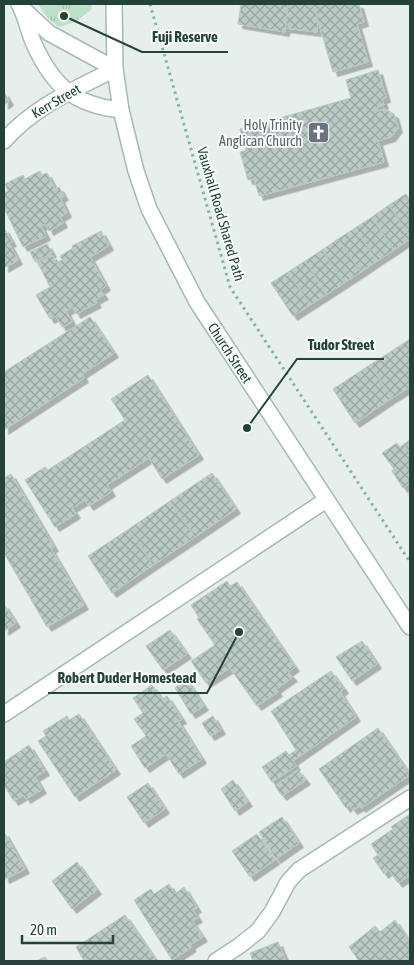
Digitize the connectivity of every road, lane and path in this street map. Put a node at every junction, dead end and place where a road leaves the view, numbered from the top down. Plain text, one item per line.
1 (114, 4) edge
2 (150, 4) edge
3 (20, 5) edge
4 (115, 69) junction
5 (68, 93) junction
6 (121, 110) junction
7 (4, 141) edge
8 (326, 500) junction
9 (410, 562) edge
10 (410, 627) edge
11 (4, 714) edge
12 (410, 798) edge
13 (216, 961) edge

1 - 4 street, Church Street
2 - 9 path, Vauxhall Road Shared Path
3 - 4 street
3 - 5 street
4 - 5 street, Kerr Street
4 - 6 street, Church Street
5 - 6 street
5 - 7 street, Kerr Street
6 - 8 street, Church Street
8 - 10 street, Church Street
8 - 11 street
12 - 13 street

